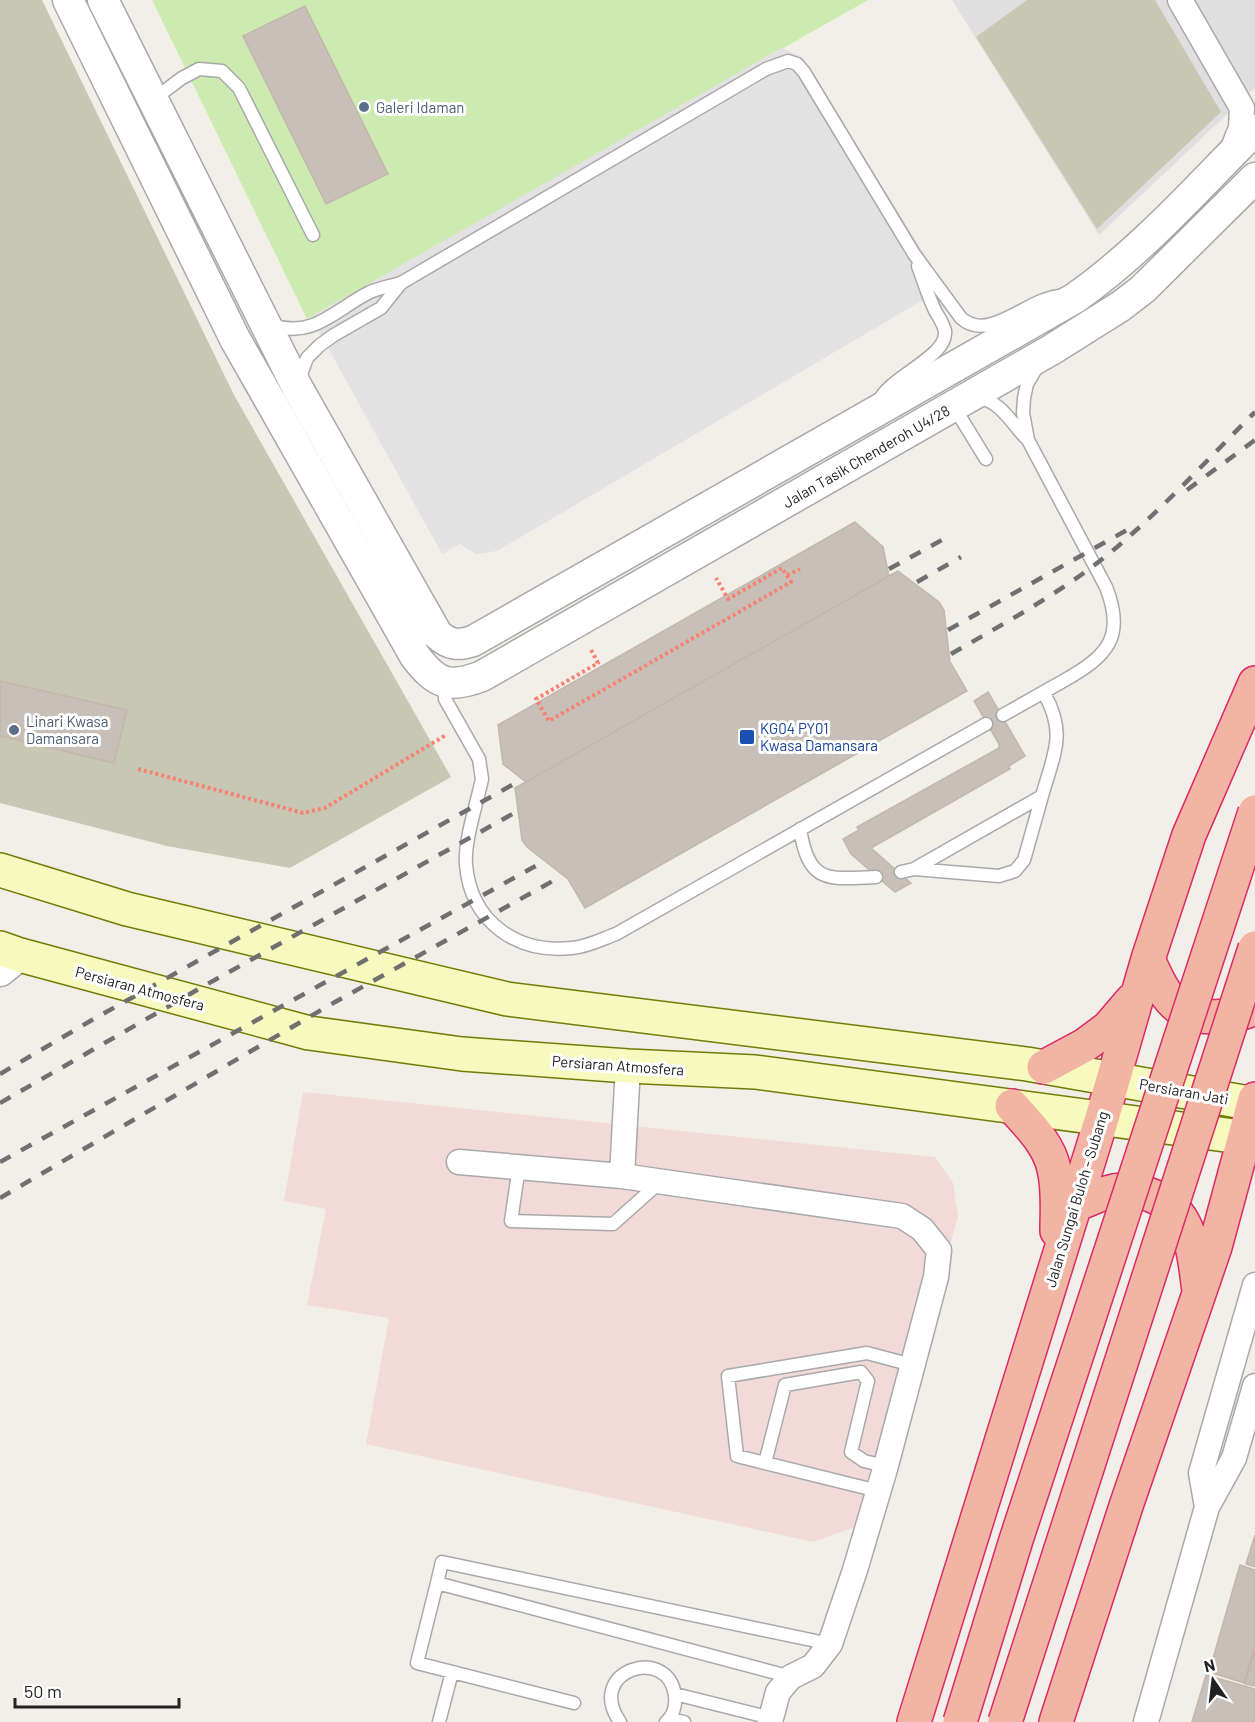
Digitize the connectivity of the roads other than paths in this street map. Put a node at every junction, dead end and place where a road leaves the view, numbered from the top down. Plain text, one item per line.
1 (68, 0) edge
2 (103, 0) edge
3 (1180, 0) edge
4 (153, 100) junction
5 (1251, 116) edge
6 (1255, 178) edge
7 (313, 235) dead end
8 (914, 254) junction
9 (401, 283) junction
10 (1075, 298) junction
11 (264, 323) junction
12 (235, 339) junction
13 (1051, 350) junction
14 (297, 387) junction
15 (960, 402) junction
16 (873, 412) junction
17 (1028, 440) junction
18 (986, 459) dead end
19 (451, 644) junction
20 (444, 682) junction
21 (1255, 683) edge
22 (1044, 693) junction
23 (1003, 715) dead end
24 (986, 724) dead end
25 (1042, 796) junction
26 (1255, 812) edge
27 (800, 829) junction
28 (0, 870) edge
29 (876, 877) dead end
30 (1255, 948) edge
31 (7, 958) edge
32 (1148, 959) junction
33 (1139, 992) junction
34 (1255, 1007) edge
35 (628, 1066) junction
36 (1044, 1067) junction
37 (1112, 1078) junction
38 (1255, 1102) edge
39 (1012, 1106) junction
40 (1102, 1118) junction
41 (1250, 1138) edge
42 (459, 1162) dead end
43 (519, 1167) junction
44 (622, 1176) junction
45 (661, 1182) junction
46 (1255, 1194) edge
47 (1074, 1205) junction
48 (1215, 1247) junction
49 (1057, 1263) junction
50 (1255, 1285) edge
51 (1200, 1293) junction
52 (912, 1365) junction
53 (1255, 1386) edge
54 (765, 1463) junction
55 (885, 1466) junction
56 (878, 1491) junction
57 (1207, 1507) junction
58 (437, 1583) junction
59 (830, 1644) junction
60 (452, 1672) junction
61 (791, 1677) junction
62 (675, 1694) junction
63 (574, 1703) dead end
64 (668, 1720) edge
65 (770, 1720) edge
66 (439, 1722) edge
67 (620, 1722) edge
68 (684, 1722) edge
69 (914, 1722) edge
70 (960, 1722) edge
71 (1005, 1722) edge
72 (1056, 1722) edge
73 (1146, 1722) edge

1 - 12 street
2 - 4 street
3 - 5 street
4 - 7 lane
4 - 11 street
5 - 10 street
6 - 13 street, Jalan Tasik Chenderoh U4/28
8 - 9 lane
8 - 10 lane
8 - 16 lane
9 - 11 lane
9 - 14 lane
10 - 16 street
11 - 12 street
11 - 14 street
12 - 20 street
13 - 15 street, Jalan Tasik Chenderoh U4/28
13 - 17 lane
14 - 19 street
15 - 17 lane
15 - 18 lane
15 - 20 street, Jalan Tasik Chenderoh U4/28
16 - 19 street
17 - 22 lane
19 - 20 street
20 - 27 lane
21 - 32 highway, Jalan Sungai Buloh - Subang
22 - 23 lane
22 - 25 lane
24 - 27 lane
25 - 25 lane
26 - 70 highway, bridge
27 - 29 lane
28 - 36 main road
30 - 71 highway, bridge
31 - 35 main road, Persiaran Atmosfera
32 - 33 highway, Jalan Sungai Buloh - Subang
32 - 34 highway
33 - 36 highway
33 - 37 highway, Jalan Sungai Buloh - Subang
35 - 39 main road, Persiaran Atmosfera
35 - 44 street
36 - 37 main road
37 - 38 main road, Persiaran Jati
37 - 40 highway, Jalan Sungai Buloh - Subang
38 - 41 highway
39 - 40 main road, Persiaran Atmosfera
39 - 49 highway
40 - 41 main road, Persiaran Atmosfera
40 - 47 highway, Jalan Sungai Buloh - Subang
41 - 48 highway
42 - 43 street
43 - 44 street
43 - 45 lane
44 - 45 street
45 - 52 street
46 - 48 highway
47 - 49 highway, Jalan Sungai Buloh - Subang
47 - 51 highway
48 - 51 highway
49 - 69 highway, Jalan Sungai Buloh - Subang
50 - 57 street
51 - 72 highway
52 - 54 lane
52 - 55 street
53 - 57 street
54 - 55 lane
54 - 56 lane
55 - 56 street
56 - 59 street
57 - 73 street
58 - 59 lane
58 - 60 lane
58 - 61 lane
59 - 61 street
60 - 63 lane
60 - 66 lane
61 - 65 street
62 - 64 lane
62 - 65 lane
62 - 67 lane
64 - 68 lane

